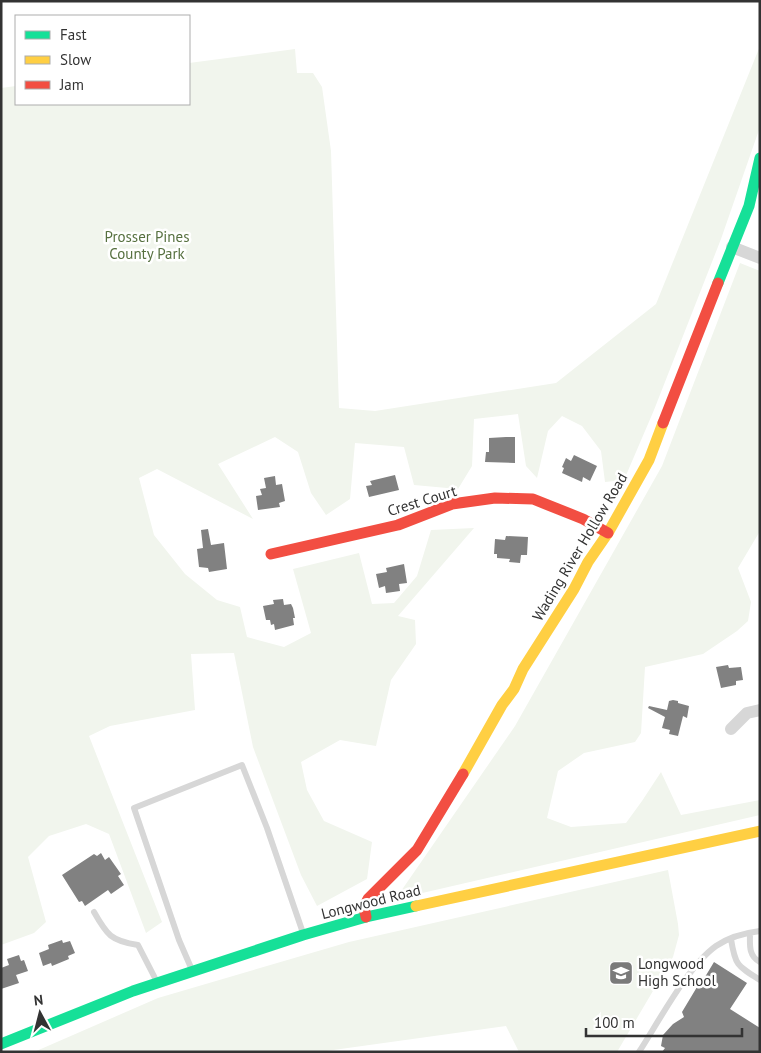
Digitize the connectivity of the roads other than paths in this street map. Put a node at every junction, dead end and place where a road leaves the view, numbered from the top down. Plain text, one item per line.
1 (760, 158) edge
2 (732, 247) junction
3 (760, 258) edge
4 (608, 533) junction
5 (270, 554) dead end
6 (760, 710) edge
7 (731, 728) dead end
8 (758, 832) edge
9 (368, 899) junction
10 (94, 912) dead end
11 (366, 917) junction
12 (326, 928) junction
13 (760, 931) edge
14 (750, 933) junction
15 (304, 935) junction
16 (731, 938) junction
17 (760, 962) edge
18 (193, 971) junction
19 (760, 980) edge
20 (158, 983) junction
21 (1, 1044) edge
22 (639, 1052) edge

1 - 2 street, Wading River Hollow Road
2 - 3 street
2 - 4 street, Wading River Hollow Road
4 - 5 street, Crest Court
4 - 9 street, Wading River Hollow Road
6 - 7 street
8 - 11 street, Longwood Road
9 - 11 street
9 - 12 street, Wading River Hollow Road
10 - 20 lane
11 - 12 street, Longwood Road
12 - 15 street, Longwood Road
13 - 14 lane
14 - 16 lane
14 - 17 lane
15 - 18 street, Longwood Road
15 - 18 lane
16 - 19 lane
16 - 22 lane
18 - 20 street, Longwood Road
20 - 21 street, Longwood Road

